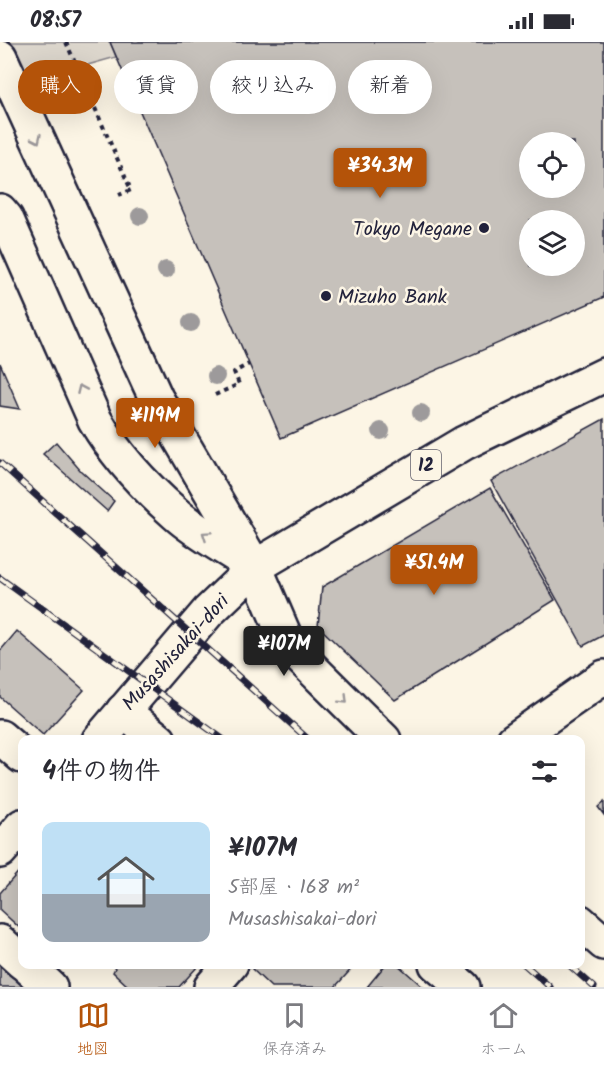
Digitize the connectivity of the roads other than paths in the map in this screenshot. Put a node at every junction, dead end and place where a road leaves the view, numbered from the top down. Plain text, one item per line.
1 (0, 57) edge
2 (0, 211) edge
3 (604, 375) edge
4 (255, 567) junction
5 (604, 677) edge
6 (123, 711) junction
7 (103, 735) edge
8 (153, 735) edge
9 (379, 735) edge
10 (521, 735) edge
11 (0, 737) edge
12 (18, 753) edge
13 (18, 831) edge
14 (0, 851) edge
15 (585, 926) edge
16 (0, 942) edge
17 (604, 943) edge
18 (18, 958) edge
19 (30, 969) edge
20 (227, 969) edge
21 (441, 969) edge
22 (50, 987) edge
23 (211, 987) edge
24 (463, 987) edge

1 -> 4 street
4 -> 2 street
3 - 4 street, 12
4 - 6 street, Musashisakai-dori / 12
4 -> 9 street
5 - 10 street
6 - 7 street, Musashisakai-dori / 12
6 - 8 street
11 - 12 street
13 - 14 street
15 - 17 street
16 - 18 street
19 - 22 street
20 - 23 street
21 - 24 street

